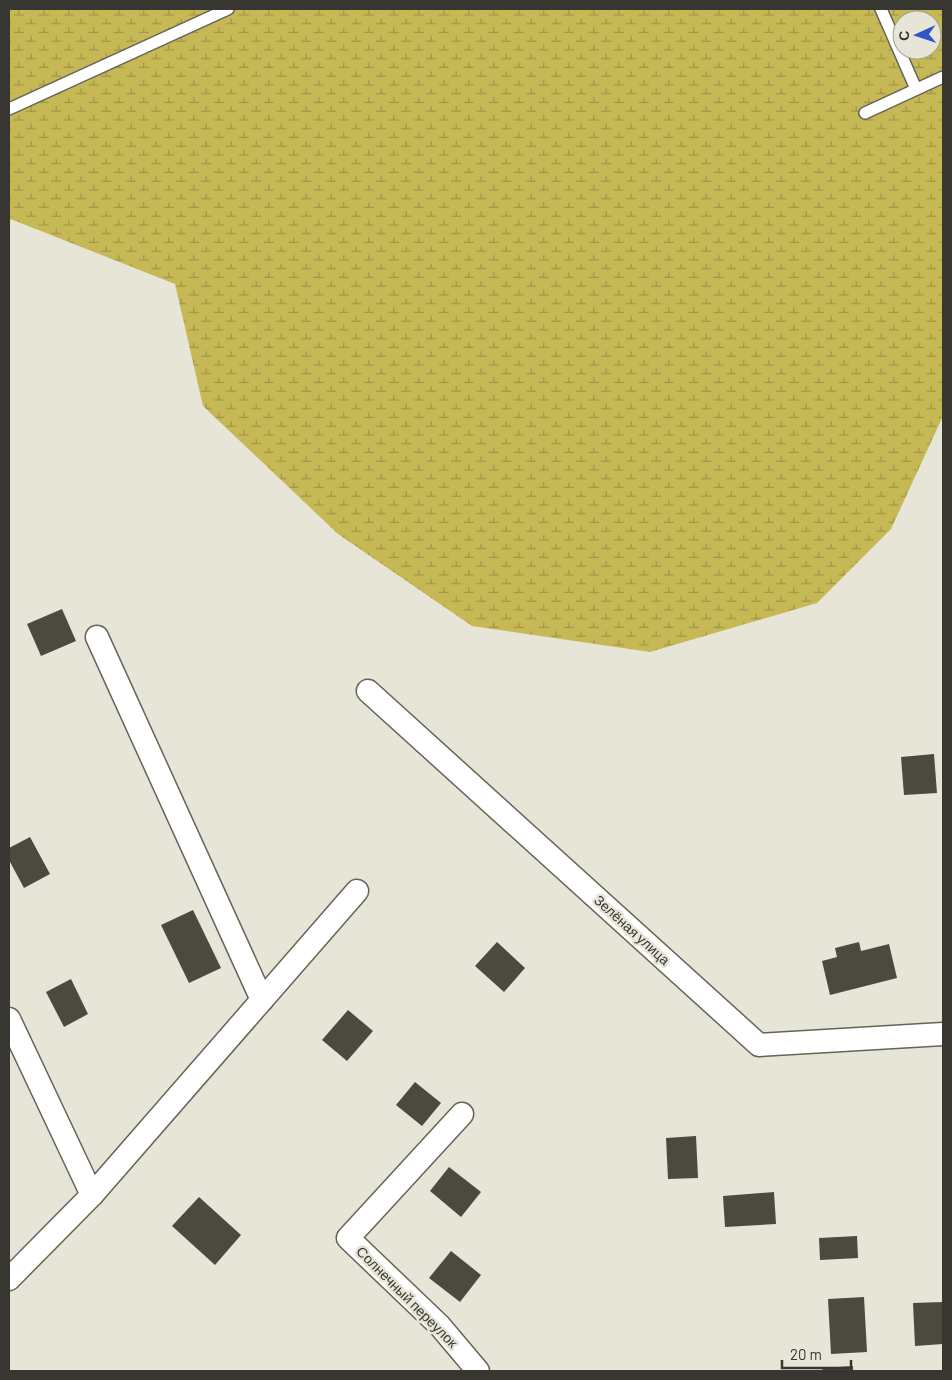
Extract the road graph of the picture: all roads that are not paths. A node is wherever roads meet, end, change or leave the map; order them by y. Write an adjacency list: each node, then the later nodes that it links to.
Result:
1 (228, 9): 5 (lane)
2 (881, 9): 4 (lane)
3 (943, 76): 4 (lane)
4 (916, 89): 6 (lane)
5 (9, 109)
6 (865, 113)
7 (97, 637): 10 (street)
8 (368, 691): 12 (street, Зелёная улица)
9 (357, 891): 10 (street)
10 (262, 1000): 14 (street)
11 (9, 1019): 14 (street)
12 (943, 1034)
13 (462, 1114): 16 (street, Солнечный переулок)
14 (92, 1195): 15 (street)
15 (9, 1279)
16 (478, 1371)

